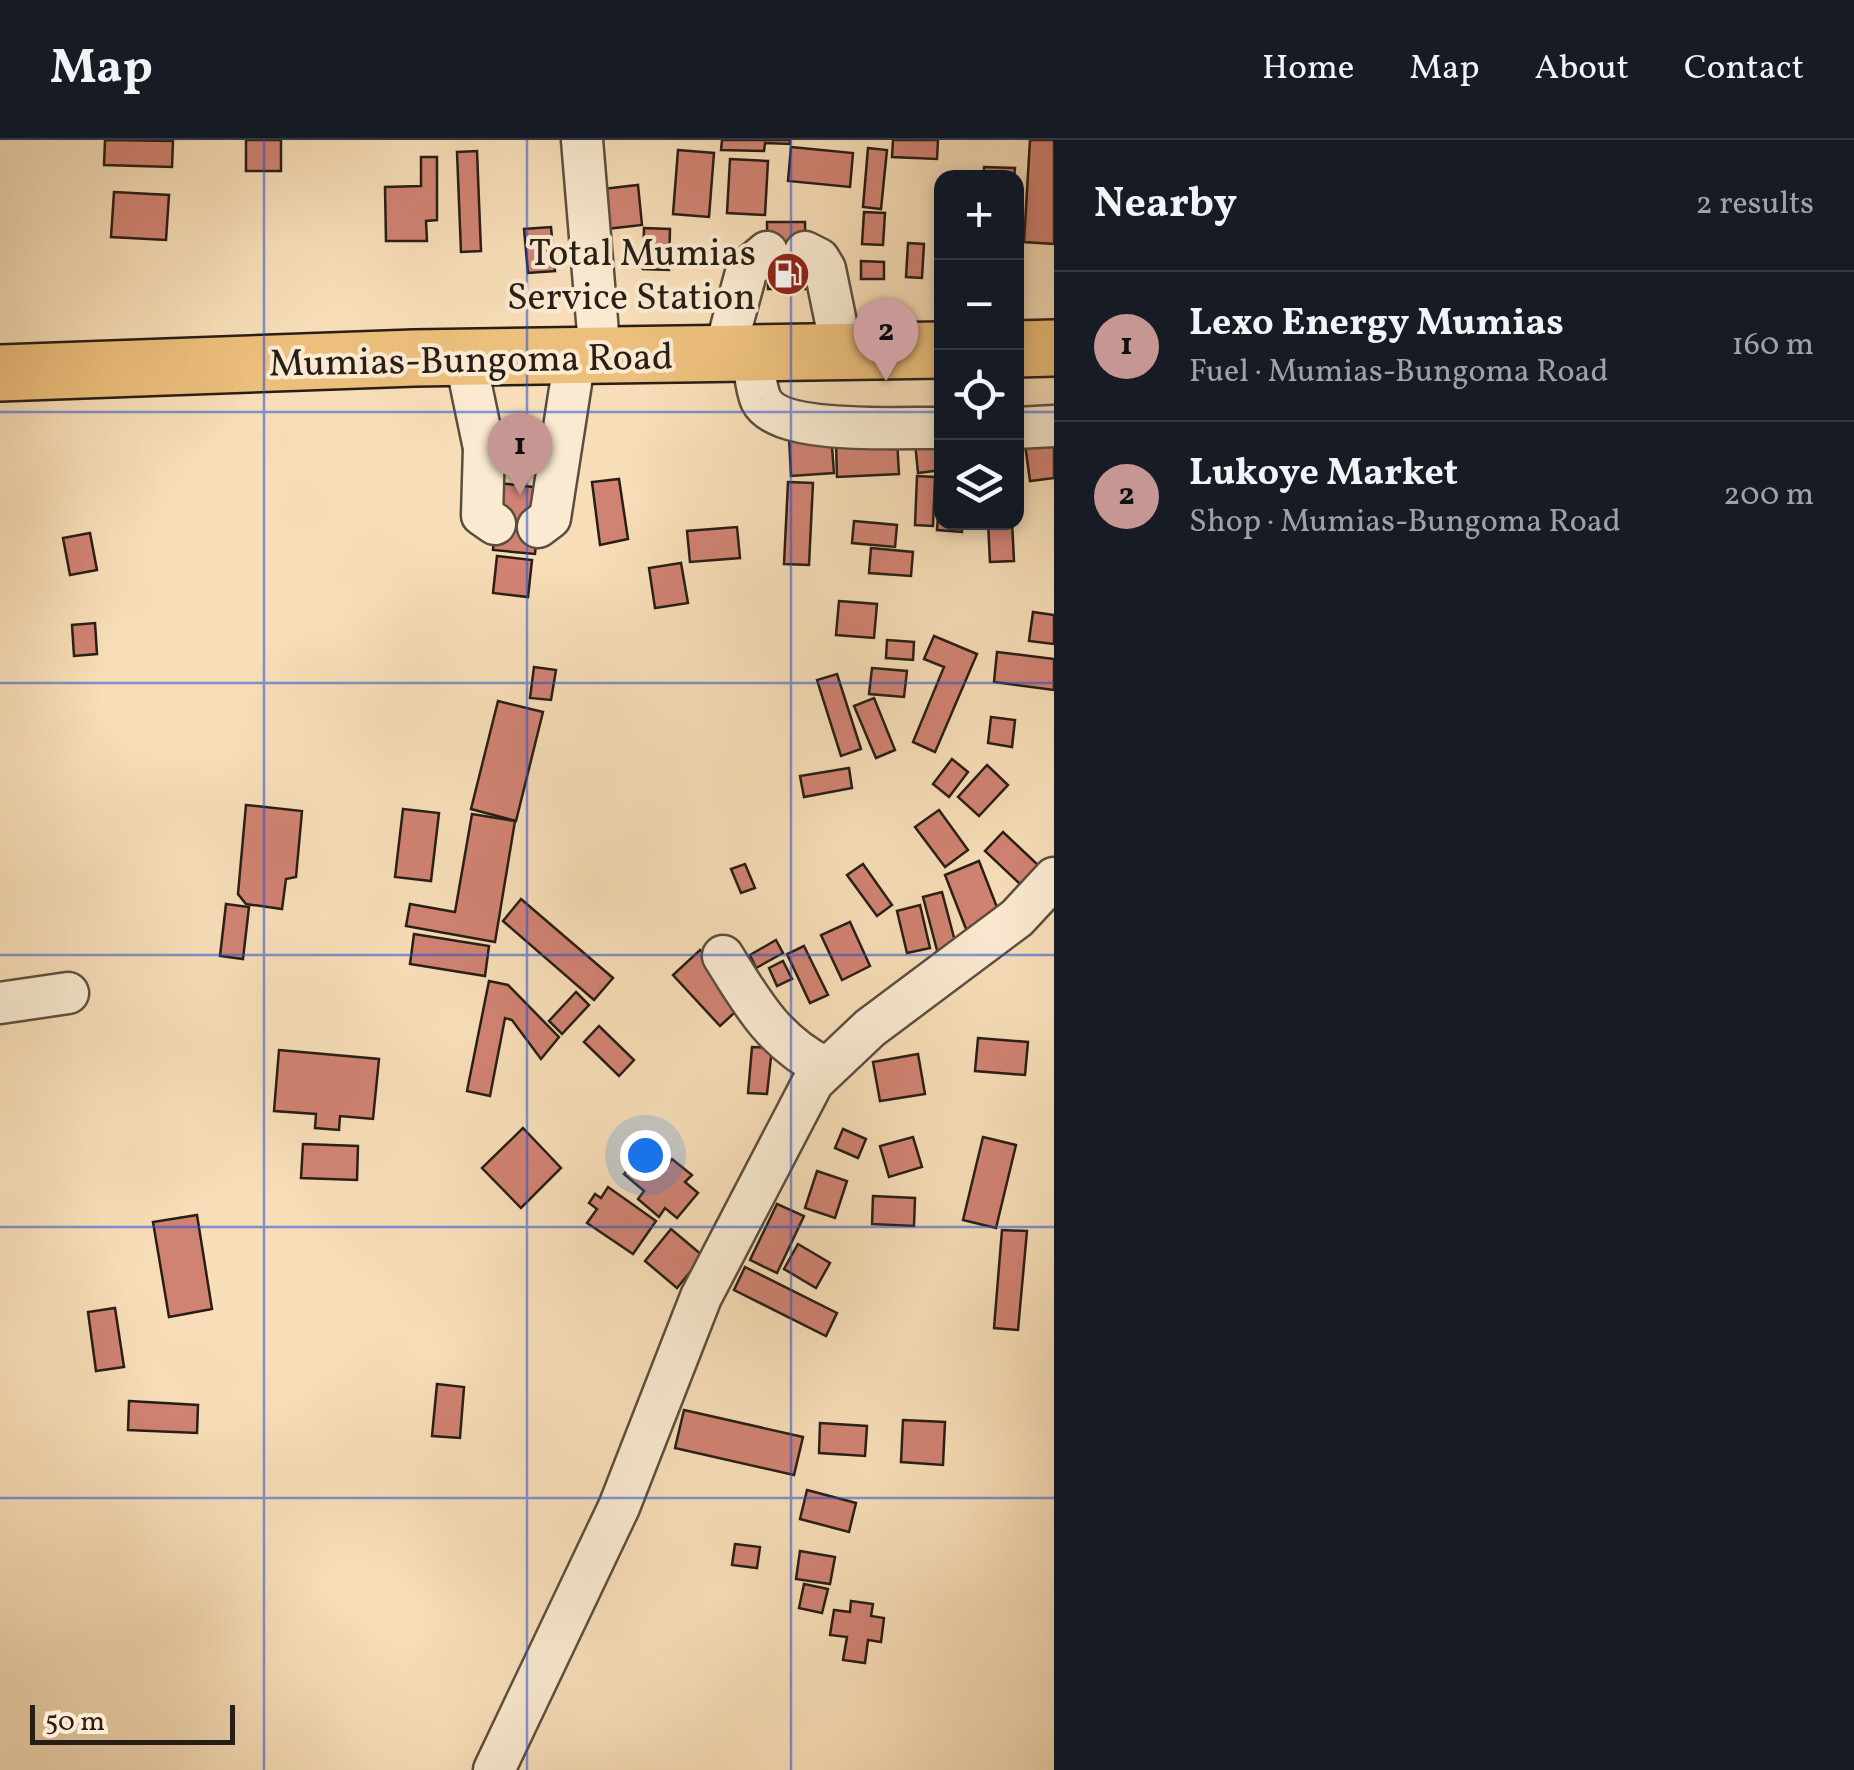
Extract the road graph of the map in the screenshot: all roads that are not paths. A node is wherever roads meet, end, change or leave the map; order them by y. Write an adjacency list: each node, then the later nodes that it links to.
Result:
1 (582, 140): 7 (street)
2 (1054, 348): 3 (highway)
3 (1024, 349)
4 (934, 350): 5 (highway, Mumias-Bungoma Road)
5 (842, 352): 6 (highway, Mumias-Bungoma Road); 6 (street)
6 (738, 354): 7 (highway, Mumias-Bungoma Road); 11 (street)
7 (587, 356): 8 (highway, Mumias-Bungoma Road); 14 (street)
8 (466, 357): 9 (highway, Mumias-Bungoma Road); 13 (street)
9 (0, 373)
10 (1054, 426): 12 (street)
11 (934, 428)
12 (1024, 428)
13 (484, 448): 14 (street); 15 (street)
14 (558, 454): 16 (street)
15 (495, 524)
16 (538, 527)
17 (1054, 878): 21 (street)
18 (723, 956): 21 (street)
19 (68, 993): 20 (street)
20 (0, 1003)
21 (824, 1068): 22 (street)
22 (494, 1770)

